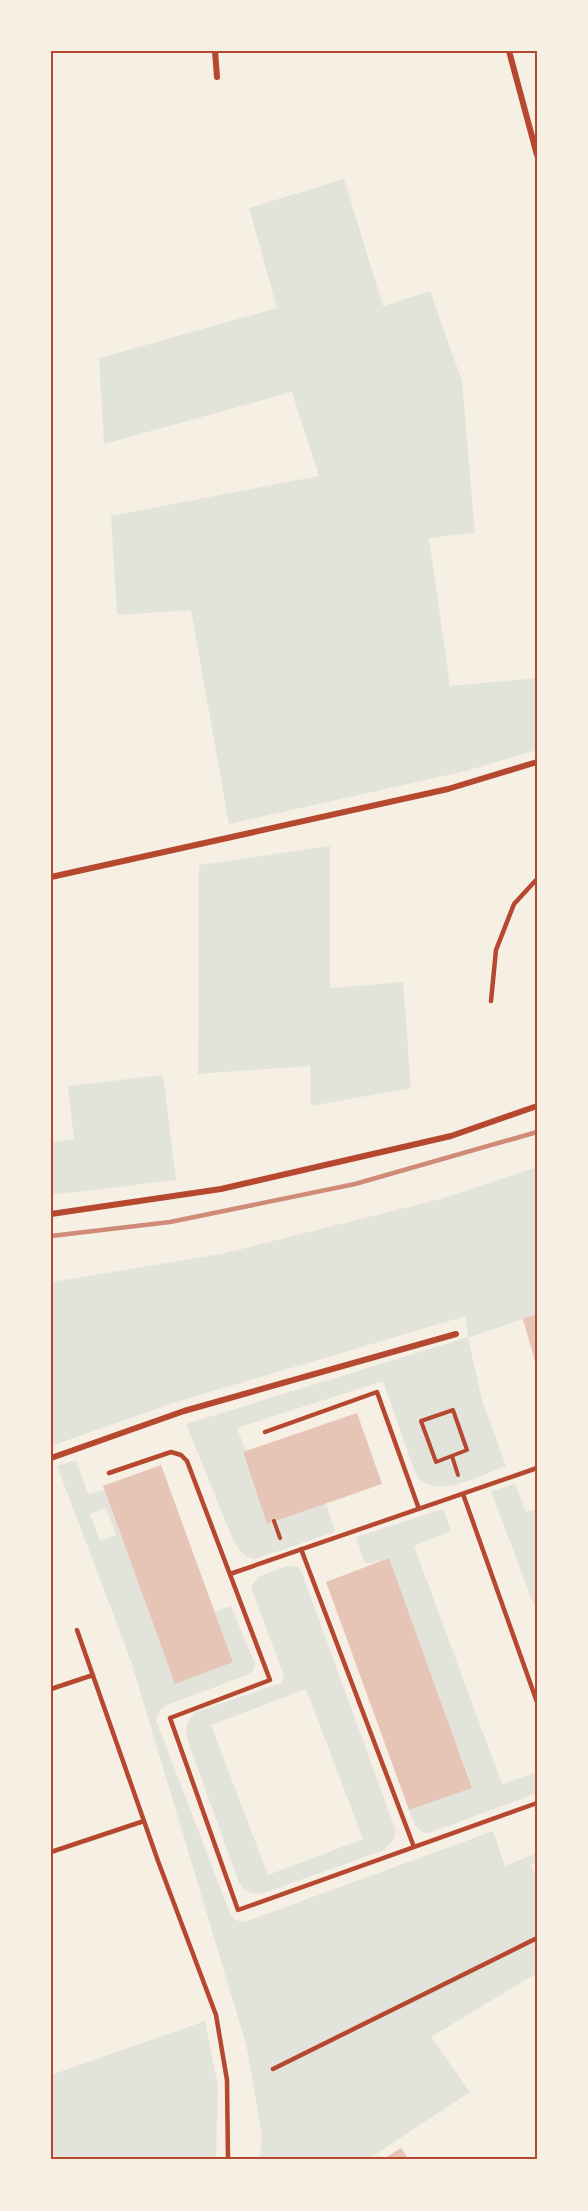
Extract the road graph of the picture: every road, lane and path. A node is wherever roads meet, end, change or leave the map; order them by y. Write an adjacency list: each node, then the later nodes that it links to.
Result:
1 (215, 51): 3 (street)
2 (508, 51): 4 (street)
3 (217, 77)
4 (537, 155)
5 (537, 762): 6 (street)
6 (51, 877)
7 (537, 879): 8 (lane)
8 (491, 1001)
9 (537, 1106): 10 (street)
10 (51, 1214)
11 (456, 1334): 14 (street)
12 (453, 1410): 12 (path)
13 (264, 1432): 18 (lane)
14 (51, 1458)
15 (537, 1468): 17 (lane)
16 (109, 1473): 20 (lane)
17 (463, 1494): 18 (lane); 24 (lane)
18 (419, 1509): 19 (lane)
19 (301, 1549): 20 (lane); 27 (lane)
20 (230, 1574): 27 (lane)
21 (76, 1630): 22 (lane)
22 (93, 1675): 23 (lane); 26 (lane)
23 (51, 1689)
24 (537, 1702)
25 (537, 1803): 27 (lane)
26 (144, 1821): 28 (lane); 31 (lane)
27 (414, 1847)
28 (51, 1852)
29 (537, 1938): 30 (lane)
30 (273, 2069)
31 (228, 2160)

